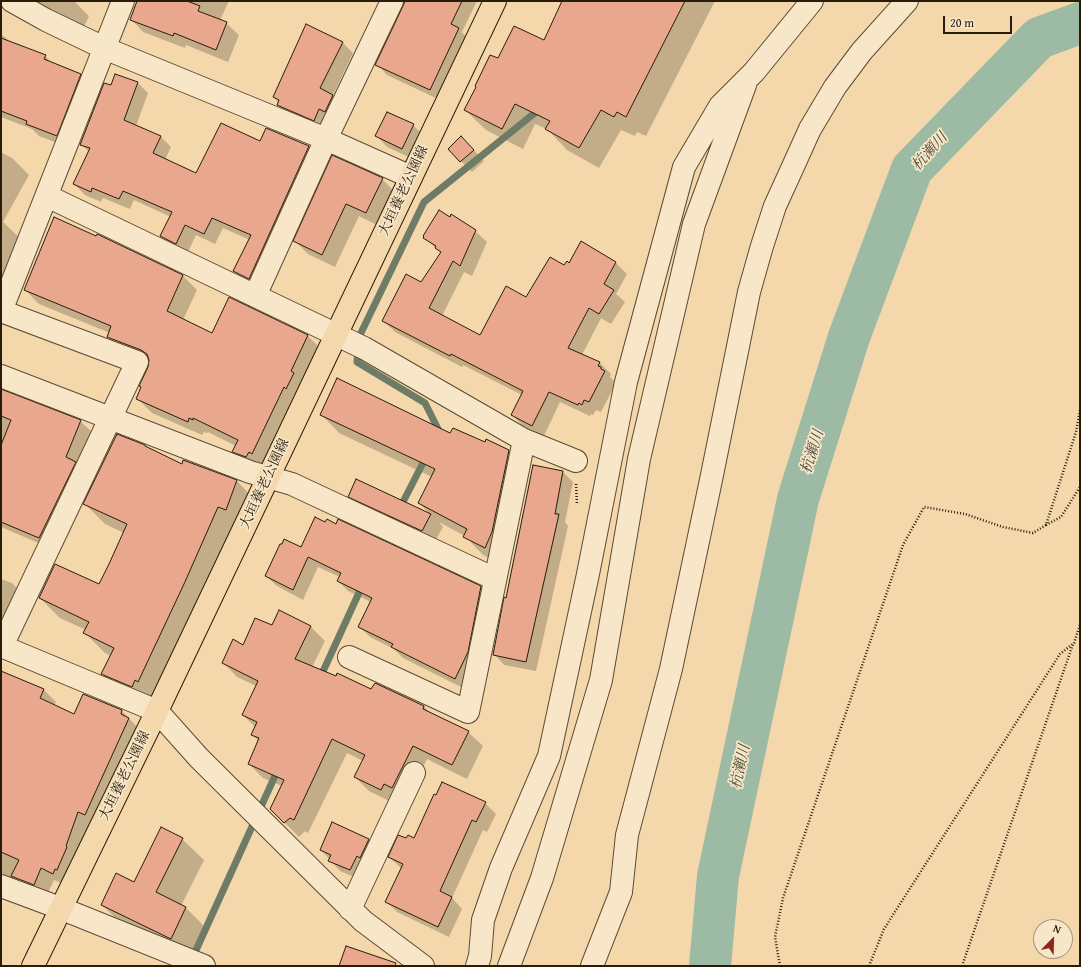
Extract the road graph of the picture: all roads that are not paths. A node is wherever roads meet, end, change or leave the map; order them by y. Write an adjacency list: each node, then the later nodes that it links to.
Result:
1 (12, 1): 7 (street)
2 (123, 1): 7 (street)
3 (392, 1): 9 (street)
4 (495, 1): 10 (main road, 大垣養老公園線)
5 (812, 1): 8 (street)
6 (896, 5): 34 (street)
7 (104, 48): 9 (street); 11 (street)
8 (747, 79): 32 (street); 33 (street)
9 (326, 139): 10 (street); 13 (street)
10 (411, 177): 15 (main road, 大垣養老公園線)
11 (46, 196): 12 (street); 13 (street)
12 (6, 285): 14 (street)
13 (255, 296): 15 (street)
14 (1, 311): 17 (street)
15 (336, 335): 18 (street); 20 (main road, 大垣養老公園線)
16 (1, 376): 17 (street)
17 (110, 419): 20 (street); 22 (street)
18 (524, 440): 19 (street); 21 (street)
19 (576, 461)
20 (268, 477): 21 (street); 24 (main road, 大垣養老公園線)
21 (495, 579): 23 (street)
22 (2, 646): 24 (street)
23 (348, 657)
24 (157, 711): 27 (main road, 大垣養老公園線); 28 (street)
25 (414, 773): 28 (street)
26 (1, 886): 27 (street)
27 (60, 908): 29 (main road, 大垣養老公園線); 30 (street)
28 (350, 909): 31 (street)
29 (33, 966)
30 (204, 966)
31 (423, 966)
32 (477, 966)
33 (509, 966)
34 (592, 966)

